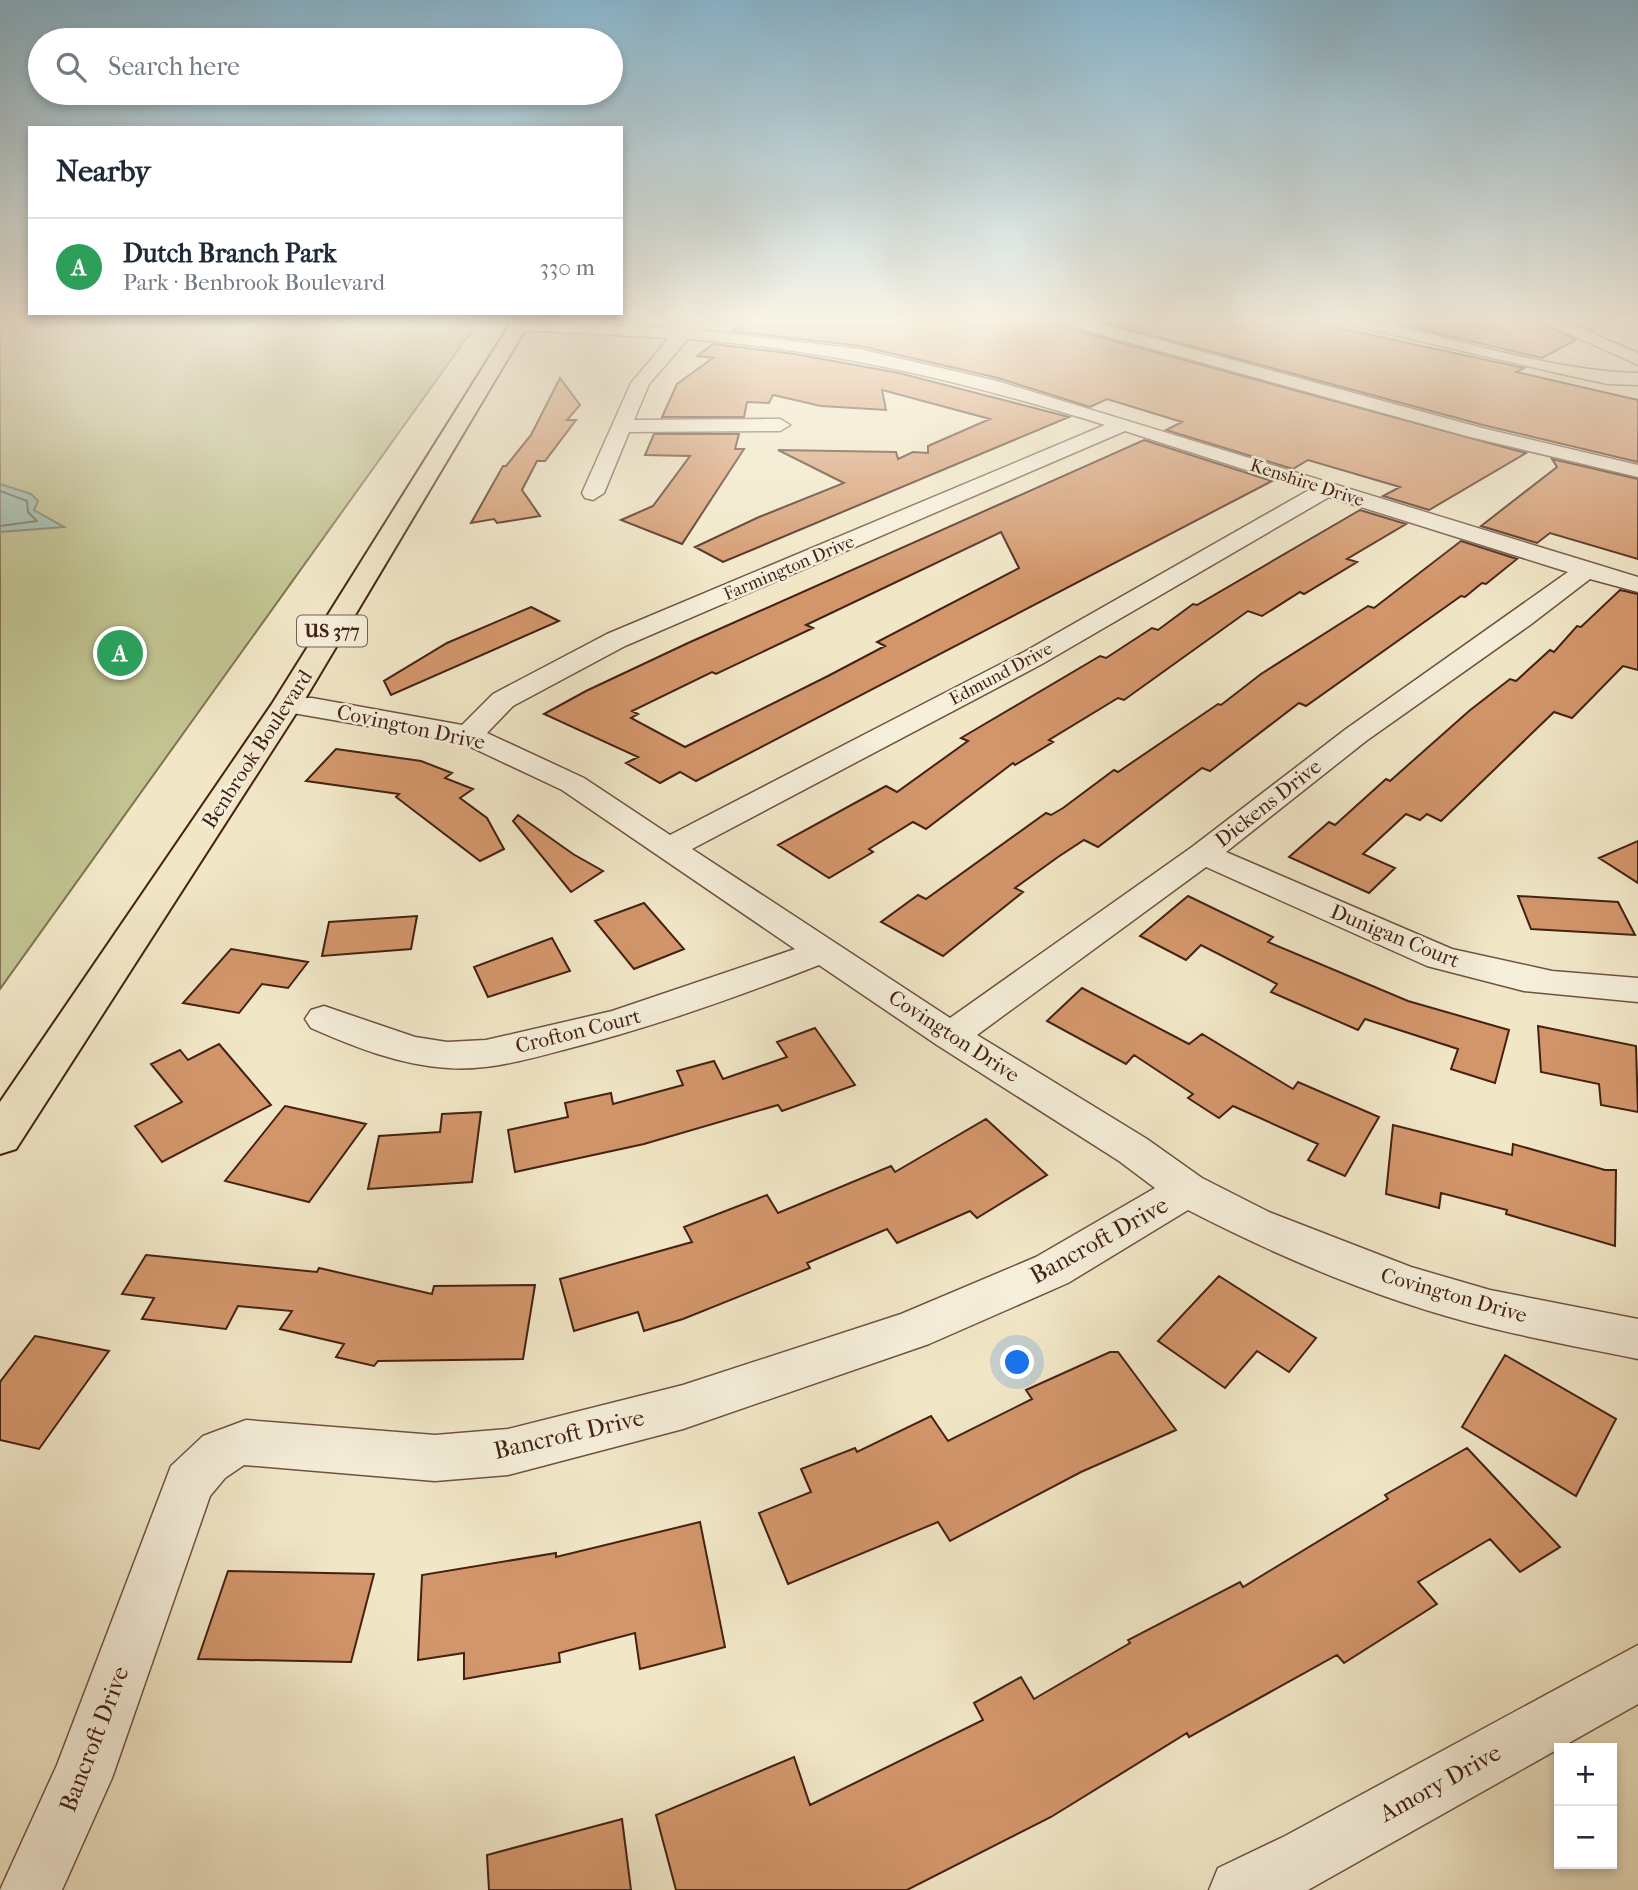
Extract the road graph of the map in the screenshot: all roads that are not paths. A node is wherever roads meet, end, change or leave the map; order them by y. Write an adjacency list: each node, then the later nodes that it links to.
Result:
1 (469, 406): 13 (highway, Benbrook Boulevard / US 377)
2 (631, 406): 6 (street)
3 (1063, 406): 5 (street, Kenshire Drive)
4 (1381, 406): 8 (street)
5 (1124, 424): 9 (street, Kenshire Drive); 14 (street, Farmington Drive)
6 (622, 425): 7 (street); 10 (street)
7 (780, 425)
8 (1638, 471)
9 (1327, 489): 11 (street, Kenshire Drive); 15 (street, Edmund Drive)
10 (593, 493)
11 (1586, 570): 12 (street, Kenshire Drive); 16 (street, Dickens Drive)
12 (1638, 585)
13 (287, 704): 14 (street, Covington Drive); 21 (highway, Benbrook Boulevard / US 377)
14 (468, 735): 15 (street, Covington Drive)
15 (668, 848): 17 (street, Covington Drive)
16 (1203, 854): 18 (street, Dunigan Court); 20 (street, Dickens Drive)
17 (826, 950): 19 (street, Crofton Court); 20 (street, Covington Drive)
18 (1638, 990)
19 (324, 1019)
20 (950, 1036): 22 (street, Covington Drive)
21 (0, 1137)
22 (1187, 1190): 23 (street, Covington Drive); 25 (street, Bancroft Drive)
23 (1638, 1339)
24 (1638, 1673): 26 (street, Amory Drive)
25 (30, 1890)
26 (1240, 1890)

